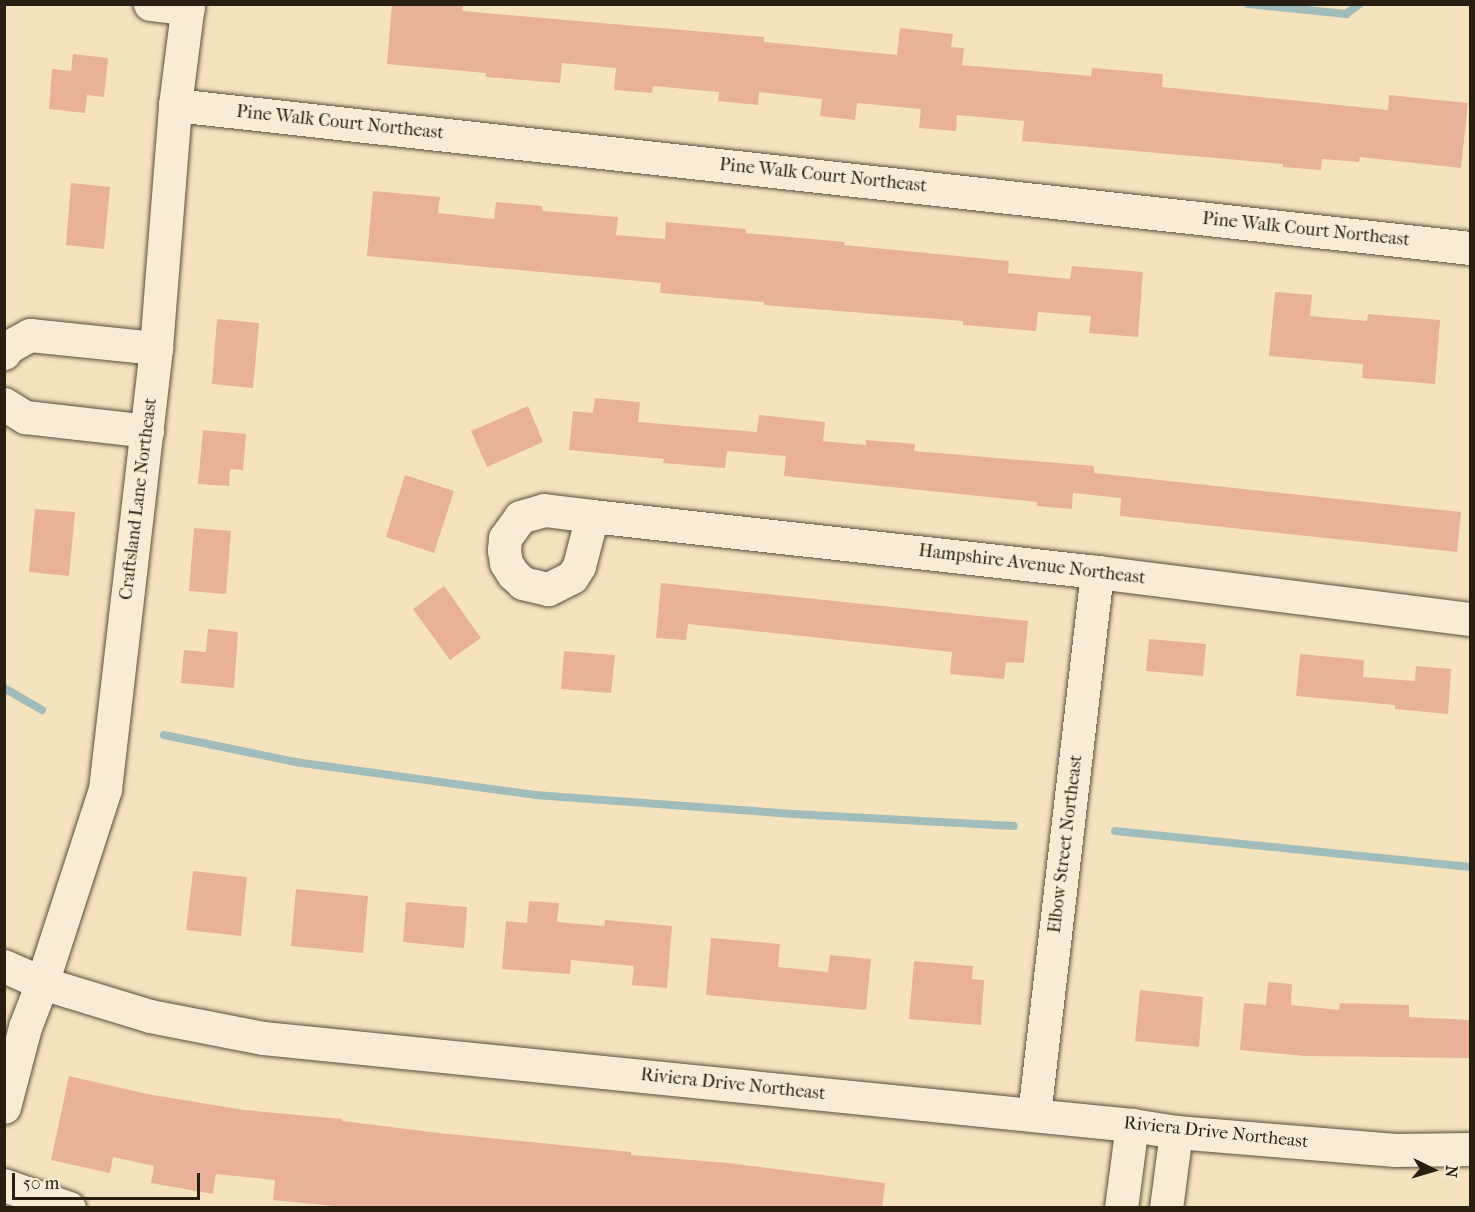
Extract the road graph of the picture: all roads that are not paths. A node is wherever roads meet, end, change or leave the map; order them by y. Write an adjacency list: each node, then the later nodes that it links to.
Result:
1 (150, 4): 2 (street)
2 (188, 7): 3 (street, Craftsland Lane Northeast)
3 (175, 105): 4 (street, Pine Walk Court Northeast); 5 (street, Craftsland Lane Northeast)
4 (1470, 248)
5 (156, 348): 6 (street); 8 (street, Craftsland Lane Northeast)
6 (4, 353)
7 (4, 404): 8 (street)
8 (147, 431): 13 (street, Craftsland Lane Northeast)
9 (592, 516): 10 (street, Hampshire Avenue Northeast)
10 (1097, 572): 11 (street, Hampshire Avenue Northeast); 15 (street, Elbow Street Northeast)
11 (1470, 619)
12 (4, 966): 13 (street, Riviera Drive Northeast)
13 (42, 984): 14 (street, Craftsland Lane Northeast); 15 (street, Riviera Drive Northeast)
14 (4, 1107)
15 (1034, 1115): 16 (street, Riviera Drive Northeast)
16 (1132, 1125): 17 (street, Riviera Drive Northeast); 21 (street)
17 (1176, 1132): 18 (street, Riviera Drive Northeast); 22 (street)
18 (1470, 1149)
19 (4, 1185): 20 (street)
20 (69, 1208)
21 (1121, 1208)
22 (1166, 1208)

